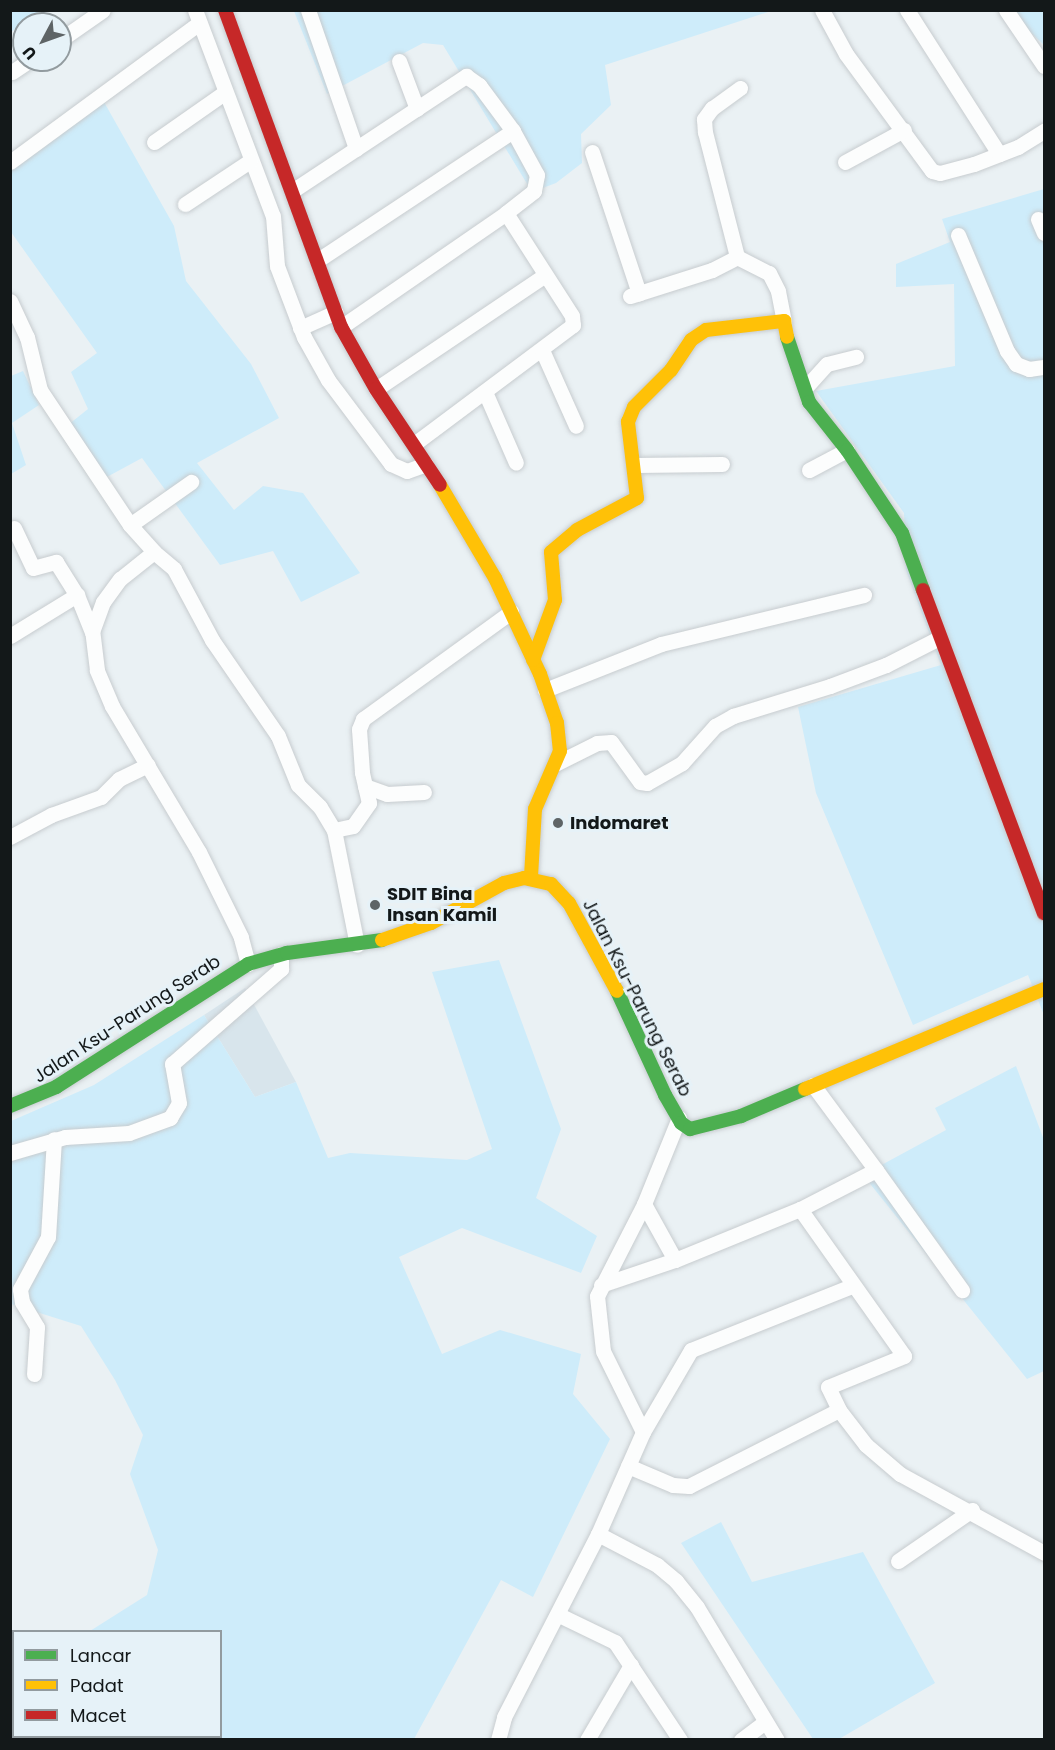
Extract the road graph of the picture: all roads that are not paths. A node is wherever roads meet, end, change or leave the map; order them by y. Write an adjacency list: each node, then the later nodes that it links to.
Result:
1 (103, 10): 8 (street)
2 (225, 10): 24 (street)
3 (308, 10): 18 (street)
4 (822, 10): 14 (street)
5 (907, 10): 20 (street)
6 (1006, 10): 10 (street)
7 (197, 16): 12 (street); 22 (street)
8 (72, 32)
9 (399, 62): 13 (street)
10 (1044, 66)
11 (740, 88): 30 (street)
12 (224, 93): 17 (street); 21 (street)
13 (417, 109): 15 (street); 18 (street)
14 (904, 130): 20 (street); 23 (street)
15 (513, 131): 26 (street); 31 (street)
16 (1044, 131): 20 (street)
17 (154, 142)
18 (356, 149): 24 (street)
19 (592, 152): 30 (street)
20 (999, 154)
21 (250, 161): 25 (street); 36 (street)
22 (10, 162)
23 (845, 162)
24 (292, 191): 31 (street)
25 (185, 204)
26 (506, 213): 32 (street); 34 (street)
27 (1038, 219): 28 (street)
28 (1044, 233)
29 (958, 235): 39 (street)
30 (737, 257): 35 (street)
31 (318, 260): 34 (street)
32 (545, 275): 37 (street); 41 (street)
33 (10, 301): 52 (street)
34 (339, 319): 36 (street); 41 (street)
35 (784, 321): 40 (street); 49 (street)
36 (300, 328): 47 (street)
37 (542, 350): 42 (street); 43 (street)
38 (856, 357): 40 (street)
39 (1044, 367)
40 (806, 387): 45 (street)
41 (376, 389): 44 (street)
42 (485, 392): 44 (street); 46 (street)
43 (576, 426)
44 (414, 444): 47 (street)
45 (847, 450): 50 (street); 60 (street)
46 (516, 463)
47 (426, 464): 57 (street)
48 (722, 464): 49 (street)
49 (635, 465): 61 (street)
50 (809, 470)
51 (191, 482): 52 (street)
52 (130, 525): 54 (street)
53 (14, 528): 55 (street)
54 (154, 552): 58 (street); 67 (street)
55 (77, 595): 58 (street); 59 (street)
56 (864, 595): 62 (street)
57 (511, 612): 61 (street); 65 (street)
58 (92, 632): 64 (street)
59 (10, 636)
60 (939, 638): 63 (street); 70 (street)
61 (533, 660): 62 (street)
62 (545, 690): 63 (street)
63 (555, 764): 69 (street)
64 (148, 765): 68 (street); 73 (street)
65 (365, 786): 66 (street); 67 (street)
66 (424, 792)
67 (334, 830): 71 (street)
68 (10, 837)
69 (531, 877): 71 (street, Jalan Ksu-Parung Serab); 77 (street, Jalan Ksu-Parung Serab)
70 (1044, 913)
71 (357, 945): 72 (street, Jalan Ksu-Parung Serab)
72 (281, 954): 73 (street, Jalan Ksu-Parung Serab); 78 (street)
73 (248, 964): 76 (street, Jalan Ksu-Parung Serab)
74 (1044, 989): 75 (street, Jalan Ksu-Parung Serab)
75 (813, 1085): 77 (street, Jalan Ksu-Parung Serab); 80 (street)
76 (10, 1106)
77 (679, 1118): 81 (street)
78 (54, 1139): 79 (street); 87 (street)
79 (10, 1153)
80 (876, 1170): 82 (street); 86 (street)
81 (644, 1204): 83 (street); 84 (street)
82 (800, 1209): 83 (street); 85 (street)
83 (675, 1260): 84 (street)
84 (601, 1285): 89 (street)
85 (852, 1286): 88 (street); 89 (street)
86 (962, 1290)
87 (34, 1374)
88 (839, 1410): 90 (street); 91 (street)
89 (643, 1432): 90 (street)
90 (628, 1466): 92 (street)
91 (972, 1510): 93 (street); 94 (street)
92 (598, 1534): 95 (street); 97 (street)
93 (1044, 1553)
94 (898, 1561)
95 (559, 1614): 96 (street); 98 (street)
96 (631, 1665): 99 (street); 100 (street)
97 (765, 1722): 101 (street); 102 (street)
98 (498, 1740)
99 (586, 1740)
100 (680, 1740)
101 (741, 1740)
102 (777, 1740)

